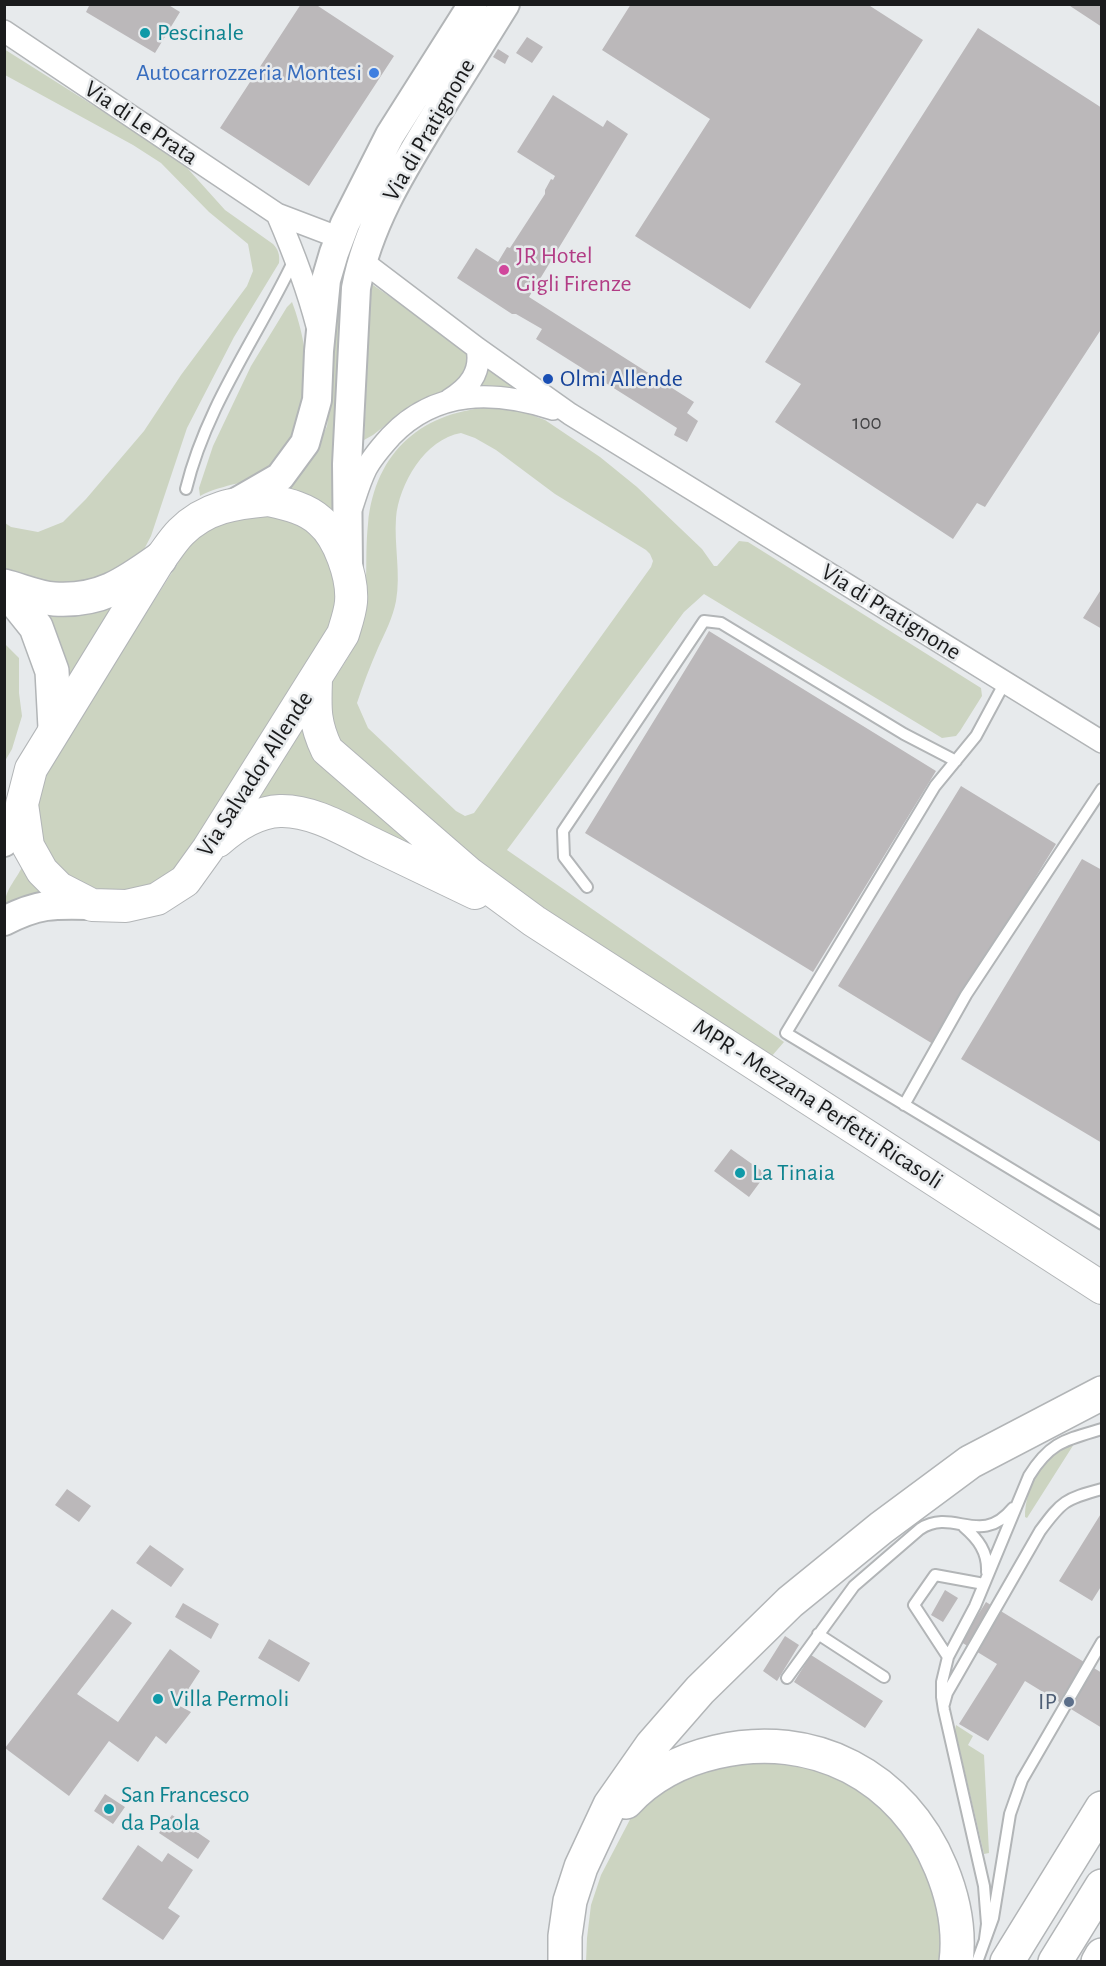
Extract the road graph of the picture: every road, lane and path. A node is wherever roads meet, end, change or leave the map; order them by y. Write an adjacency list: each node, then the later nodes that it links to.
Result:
1 (473, 4): 5 (main road, Via di Pratignone)
2 (505, 4): 7 (main road, Via di Pratignone)
3 (4, 31): 4 (street, Via di Le Prata)
4 (277, 214): 5 (street, Via di Le Prata); 6 (street)
5 (340, 238): 8 (main road, Via Salvador Allende)
6 (296, 257): 8 (street); 12 (lane)
7 (361, 260): 9 (street); 14 (main road, Via Salvador Allende)
8 (320, 338): 13 (main road, Via Salvador Allende)
9 (477, 348): 10 (street); 11 (street)
10 (446, 402): 11 (street); 14 (street)
11 (570, 414): 19 (street, Via di Pratignone)
12 (186, 489)
13 (235, 503): 15 (main road, Via Salvador Allende); 16 (main road, Via Salvador Allende)
14 (347, 521): 16 (main road, Via Salvador Allende)
15 (160, 559): 17 (highway); 20 (main road, Via Salvador Allende)
16 (349, 573): 18 (main road, Via Salvador Allende)
17 (4, 586): 20 (highway)
18 (316, 679): 26 (main road, Via Salvador Allende); 30 (main road, MPR - Mezzana Perfetti Ricasoli)
19 (1005, 682): 21 (street, Via di Pratignone); 22 (lane)
20 (55, 728): 24 (main road, Via Salvador Allende)
21 (1101, 742)
22 (956, 761): 27 (lane); 31 (lane)
23 (1101, 789): 31 (lane)
24 (22, 804): 25 (main road, Via Salvador Allende); 28 (main road, Via Salvador Allende)
25 (4, 842)
26 (208, 849): 28 (main road, Via Salvador Allende); 30 (main road, MPR - Mezzana Perfetti Ricasoli)
27 (586, 886)
28 (92, 905): 29 (main road, Via Salvador Allende)
29 (4, 921)
30 (534, 921): 33 (main road, MPR - Mezzana Perfetti Ricasoli)
31 (904, 1105): 32 (lane)
32 (1101, 1224)
33 (1101, 1288)
34 (1101, 1393): 47 (highway)
35 (1101, 1429): 37 (lane)
36 (1101, 1489): 45 (lane)
37 (1019, 1501): 38 (lane); 39 (lane)
38 (961, 1524): 39 (lane); 40 (lane)
39 (985, 1582): 42 (lane); 42 (lane)
40 (818, 1634): 43 (lane); 44 (lane)
41 (1101, 1642): 49 (lane)
42 (948, 1657): 45 (lane)
43 (884, 1677)
44 (787, 1678)
45 (943, 1705): 49 (lane)
46 (1101, 1808): 49 (highway)
47 (595, 1838): 51 (highway); 52 (highway)
48 (1101, 1886): 54 (highway)
49 (996, 1950): 53 (lane)
50 (1101, 1955): 55 (highway)
51 (565, 1962)
52 (956, 1962)
53 (977, 1962)
54 (1055, 1962)
55 (1098, 1962)

